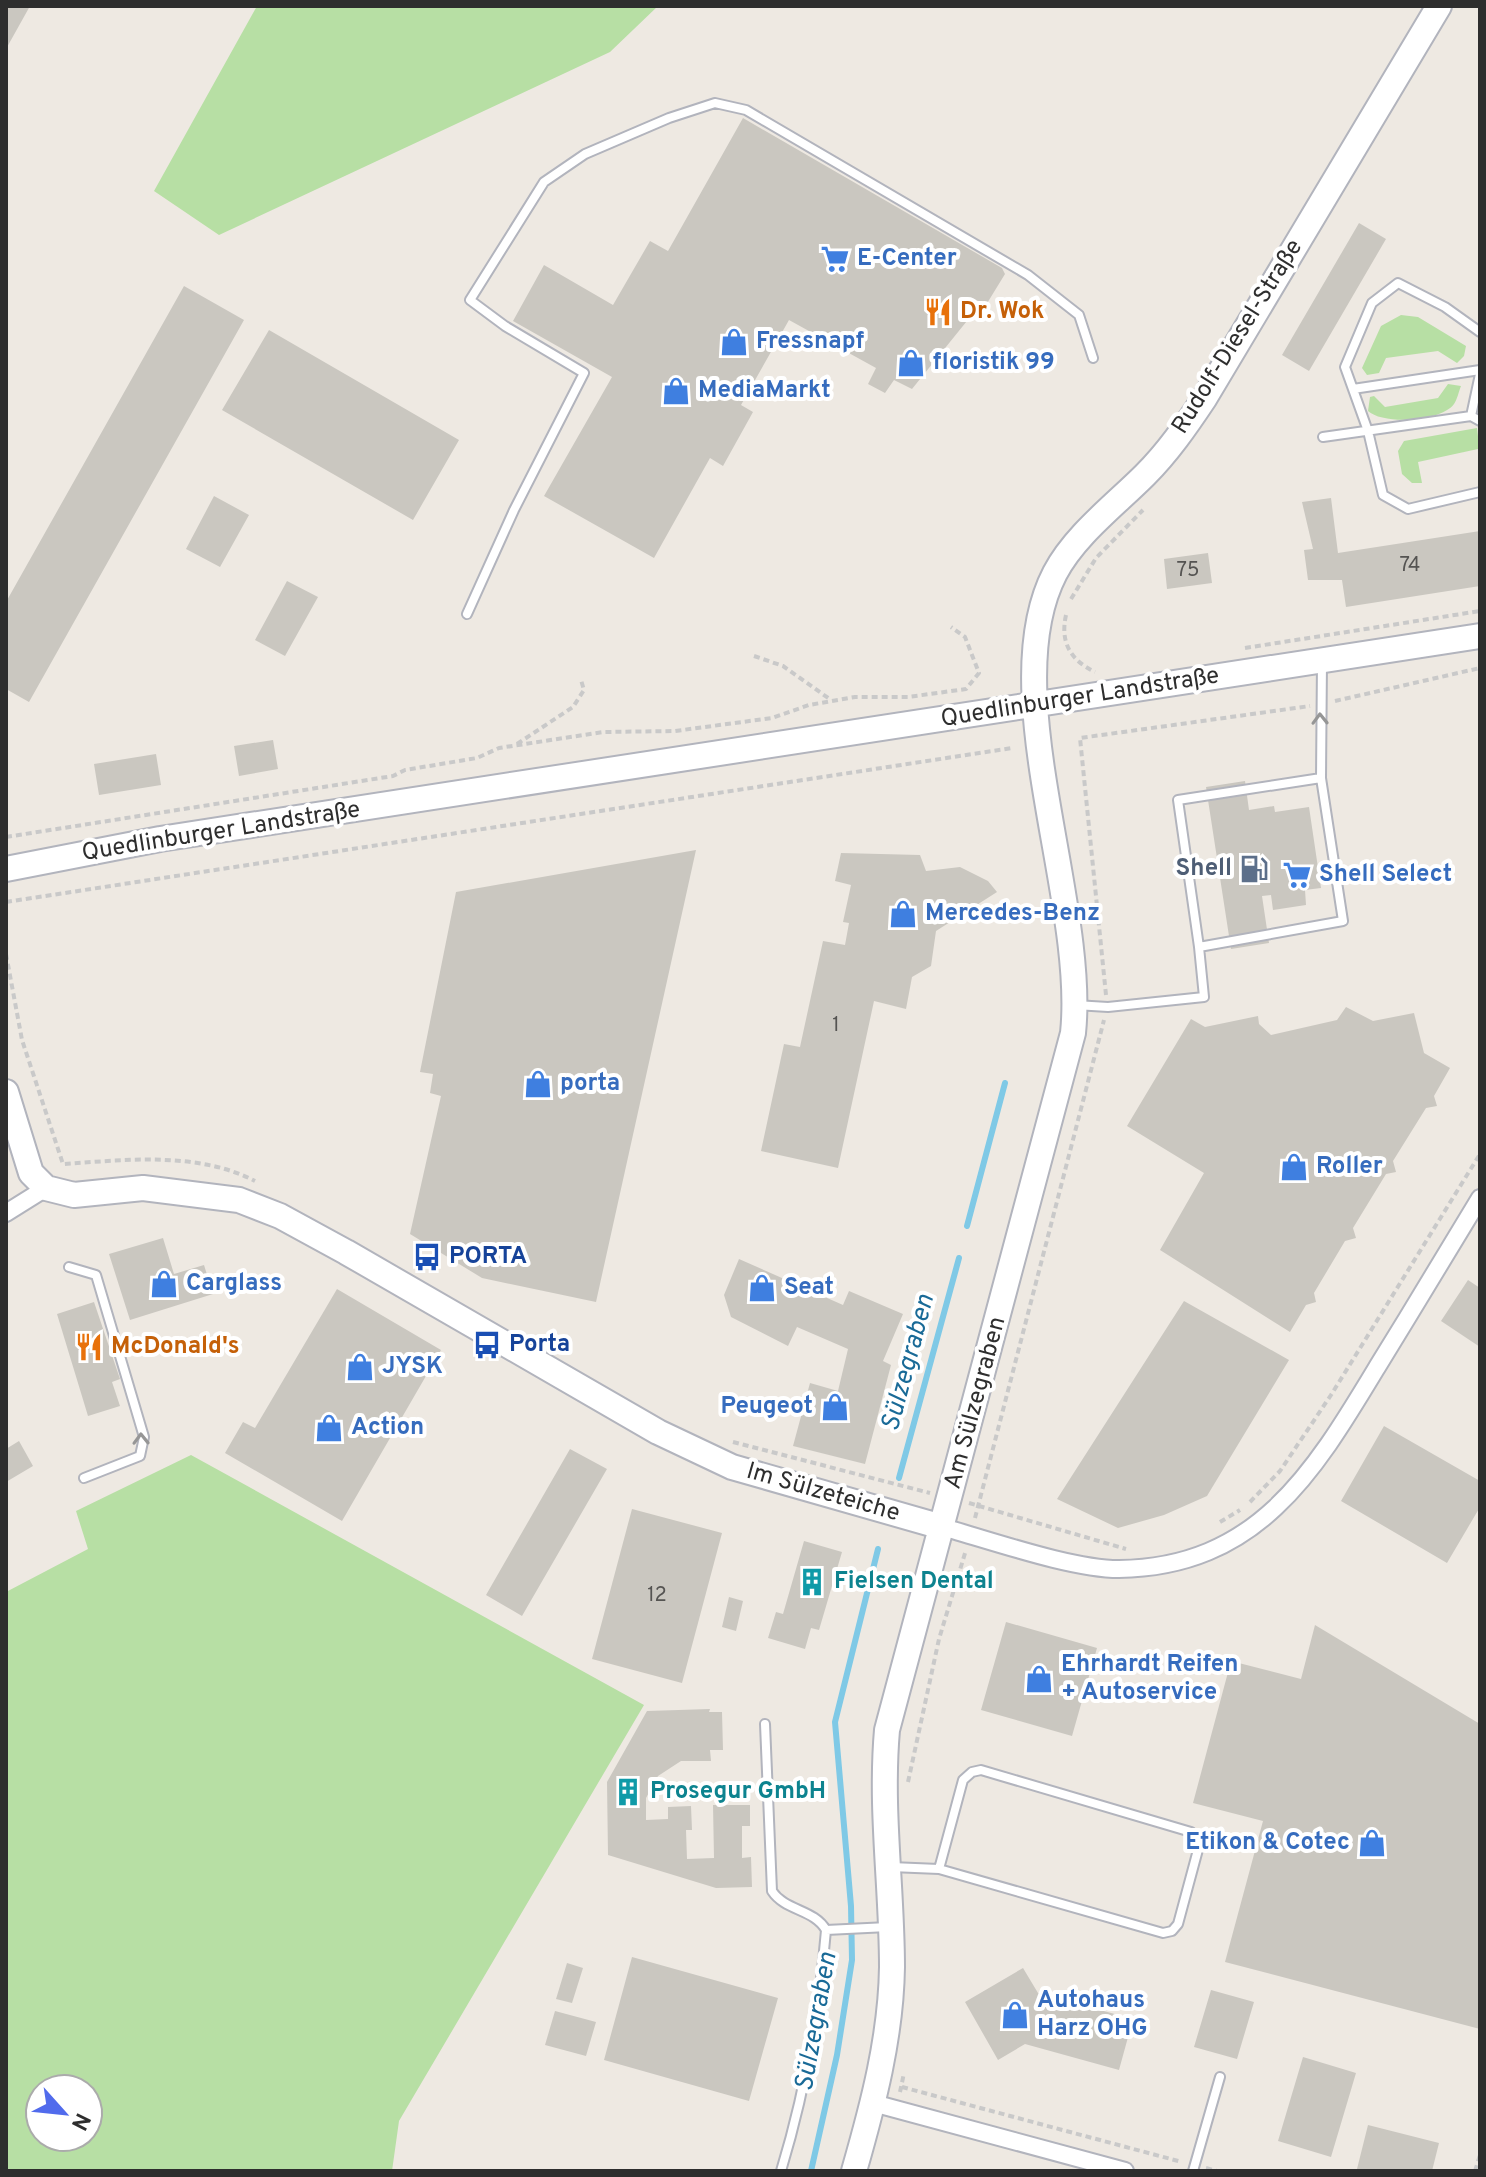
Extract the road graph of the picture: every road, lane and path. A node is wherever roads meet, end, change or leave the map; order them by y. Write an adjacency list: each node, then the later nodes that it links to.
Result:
1 (1439, 6): 23 (street, Rudolf-Diesel-Straße)
2 (1480, 332): 5 (lane)
3 (1093, 358): 13 (lane)
4 (1480, 372): 5 (lane); 6 (lane)
5 (1353, 389): 8 (lane)
6 (1471, 416): 7 (lane); 8 (lane)
7 (1480, 421)
8 (1368, 431): 9 (lane); 10 (lane)
9 (1323, 437)
10 (1480, 492)
11 (1146, 506): 20 (path)
12 (1480, 611): 16 (path)
13 (467, 614)
14 (951, 627): 22 (path)
15 (1480, 636): 18 (street, Quedlinburger Landstraße)
16 (1231, 650)
17 (754, 656): 22 (path)
18 (1322, 661): 23 (street, Quedlinburger Landstraße); 24 (lane)
19 (1480, 668): 24 (path)
20 (1098, 672)
21 (581, 680): 25 (path)
22 (832, 701): 25 (path)
23 (1036, 705): 29 (street, Quedlinburger Landstraße); 33 (street, Am Sülzegraben)
24 (1320, 705): 27 (lane, one-way to 24); 34 (path)
25 (515, 745): 28 (path)
26 (1012, 748): 30 (path)
27 (1321, 778): 31 (lane); 31 (lane)
28 (6, 837)
29 (6, 869)
30 (6, 902)
31 (1199, 947): 34 (lane)
32 (6, 954): 37 (path)
33 (1075, 1005): 34 (lane); 44 (street, Am Sülzegraben)
34 (1108, 1007): 45 (path)
35 (6, 1092): 38 (street)
36 (1480, 1154): 47 (path)
37 (267, 1187)
38 (46, 1188): 40 (street); 46 (street, Im Sülzeteiche)
39 (1480, 1198): 48 (street, Im Sülzeteiche)
40 (6, 1213)
41 (69, 1267): 43 (lane, one-way to 41)
42 (726, 1440): 44 (path)
43 (84, 1478)
44 (950, 1498): 45 (path); 46 (street, Am Sülzegraben)
45 (978, 1505): 48 (path); 49 (path)
46 (942, 1527): 48 (street, Im Sülzeteiche); 52 (street, Am Sülzegraben)
47 (1211, 1528)
48 (970, 1535): 51 (path)
49 (1135, 1551)
50 (765, 1724): 55 (lane)
51 (907, 1788)
52 (886, 1867): 53 (lane); 54 (street, Am Sülzegraben)
53 (939, 1869): 53 (lane)
54 (889, 1926): 55 (lane); 59 (street, Am Sülzegraben)
55 (826, 1930): 62 (lane)
56 (905, 2063): 58 (path)
57 (1220, 2077): 61 (lane)
58 (902, 2087): 59 (path); 61 (path)
59 (884, 2106): 63 (street, Am Sülzegraben); 64 (street)
60 (1480, 2155): 66 (path)
61 (1194, 2168): 65 (path)
62 (781, 2171)
63 (854, 2171)
64 (1125, 2171)
65 (1217, 2171)
66 (1475, 2171)

